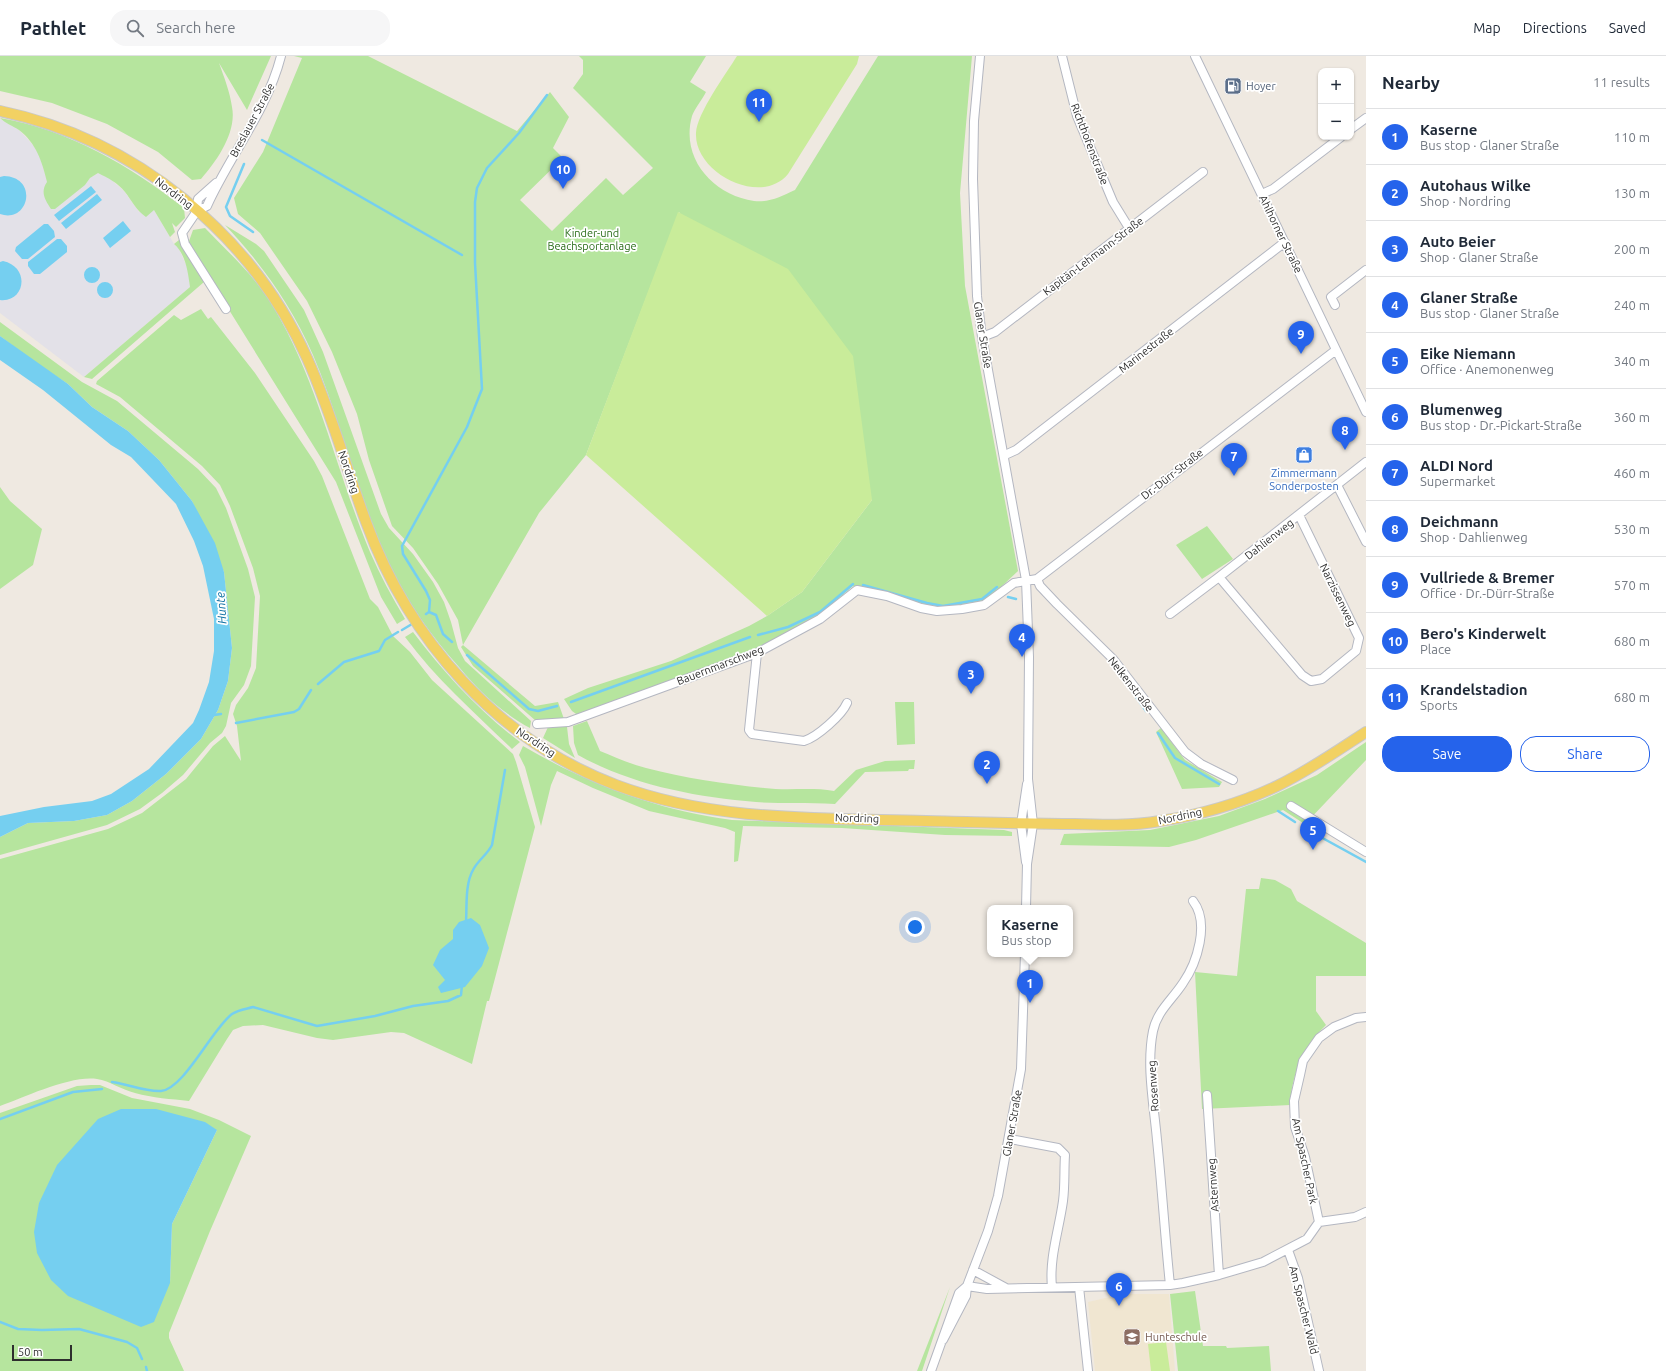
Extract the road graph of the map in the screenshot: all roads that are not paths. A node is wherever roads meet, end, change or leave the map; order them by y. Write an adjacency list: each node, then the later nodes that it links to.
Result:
1 (281, 56): 11 (street, Breslauer Straße)
2 (980, 56): 17 (street, Glaner Straße)
3 (1062, 56): 12 (street, Richthofenstraße)
4 (1195, 56): 10 (street, Ahlhorner Straße)
5 (0, 111): 11 (main road, Nordring)
6 (1366, 118): 7 (street)
7 (1354, 127)
8 (1337, 140): 10 (street)
9 (1203, 172): 12 (street, Kapitän-Lehmann-Straße)
10 (1262, 194): 13 (street, Ahlhorner Straße)
11 (197, 211): 16 (street, Breslauer Straße); 36 (main road, Nordring)
12 (1129, 228): 17 (street, Kapitän-Lehmann-Straße)
13 (1284, 242): 18 (street, Ahlhorner Straße); 20 (street, Marinestraße)
14 (1366, 270): 15 (street)
15 (1335, 305)
16 (226, 309)
17 (982, 337): 20 (street, Glaner Straße)
18 (1336, 350): 19 (street, Ahlhorner Straße); 26 (street, Dr.-Dürr-Straße)
19 (1366, 412)
20 (1005, 455): 27 (street, Glaner Straße)
21 (1366, 462): 22 (street, Dahlienweg)
22 (1337, 485): 23 (street, Dahlienweg); 24 (street)
23 (1299, 515): 25 (street, Dahlienweg); 25 (street, Narzissenweg)
24 (1366, 542)
25 (1219, 578): 28 (street, Dahlienweg)
26 (1037, 579): 27 (street); 34 (street, Nelkenstraße)
27 (1026, 580): 29 (street, Bauernmarschweg); 33 (street, Glaner Straße)
28 (1170, 614)
29 (757, 653): 30 (street); 31 (street, Bauernmarschweg)
30 (847, 703)
31 (537, 724)
32 (1366, 732): 37 (main road, Nordring)
33 (1028, 779): 36 (street, Glaner Straße); 37 (street, Glaner Straße)
34 (1233, 780)
35 (1291, 806): 38 (street)
36 (1021, 824): 37 (main road, Nordring); 39 (street, Glaner Straße)
37 (1034, 824): 39 (street, Glaner Straße)
38 (1366, 852)
39 (1027, 864): 41 (street, Glaner Straße)
40 (1193, 902): 51 (street, Rosenweg)
41 (1026, 905)
42 (1026, 957): 45 (street, Glaner Straße)
43 (1366, 1017): 47 (street, Am Spascher Park)
44 (1207, 1095): 50 (street, Asternweg)
45 (1010, 1138): 49 (street, Glaner Straße); 53 (street)
46 (1366, 1212): 47 (street)
47 (1319, 1222): 48 (street)
48 (1288, 1250): 50 (street); 58 (street, Am Spascher Wald)
49 (973, 1270): 52 (street, Glaner Straße); 55 (street)
50 (1219, 1275): 51 (street)
51 (1170, 1285): 54 (street)
52 (967, 1286): 55 (street); 56 (street, Glaner Straße)
53 (1052, 1287): 54 (street); 55 (street)
54 (1079, 1287): 57 (street)
55 (1006, 1288)
56 (931, 1371)
57 (1088, 1371)
58 (1319, 1371)

